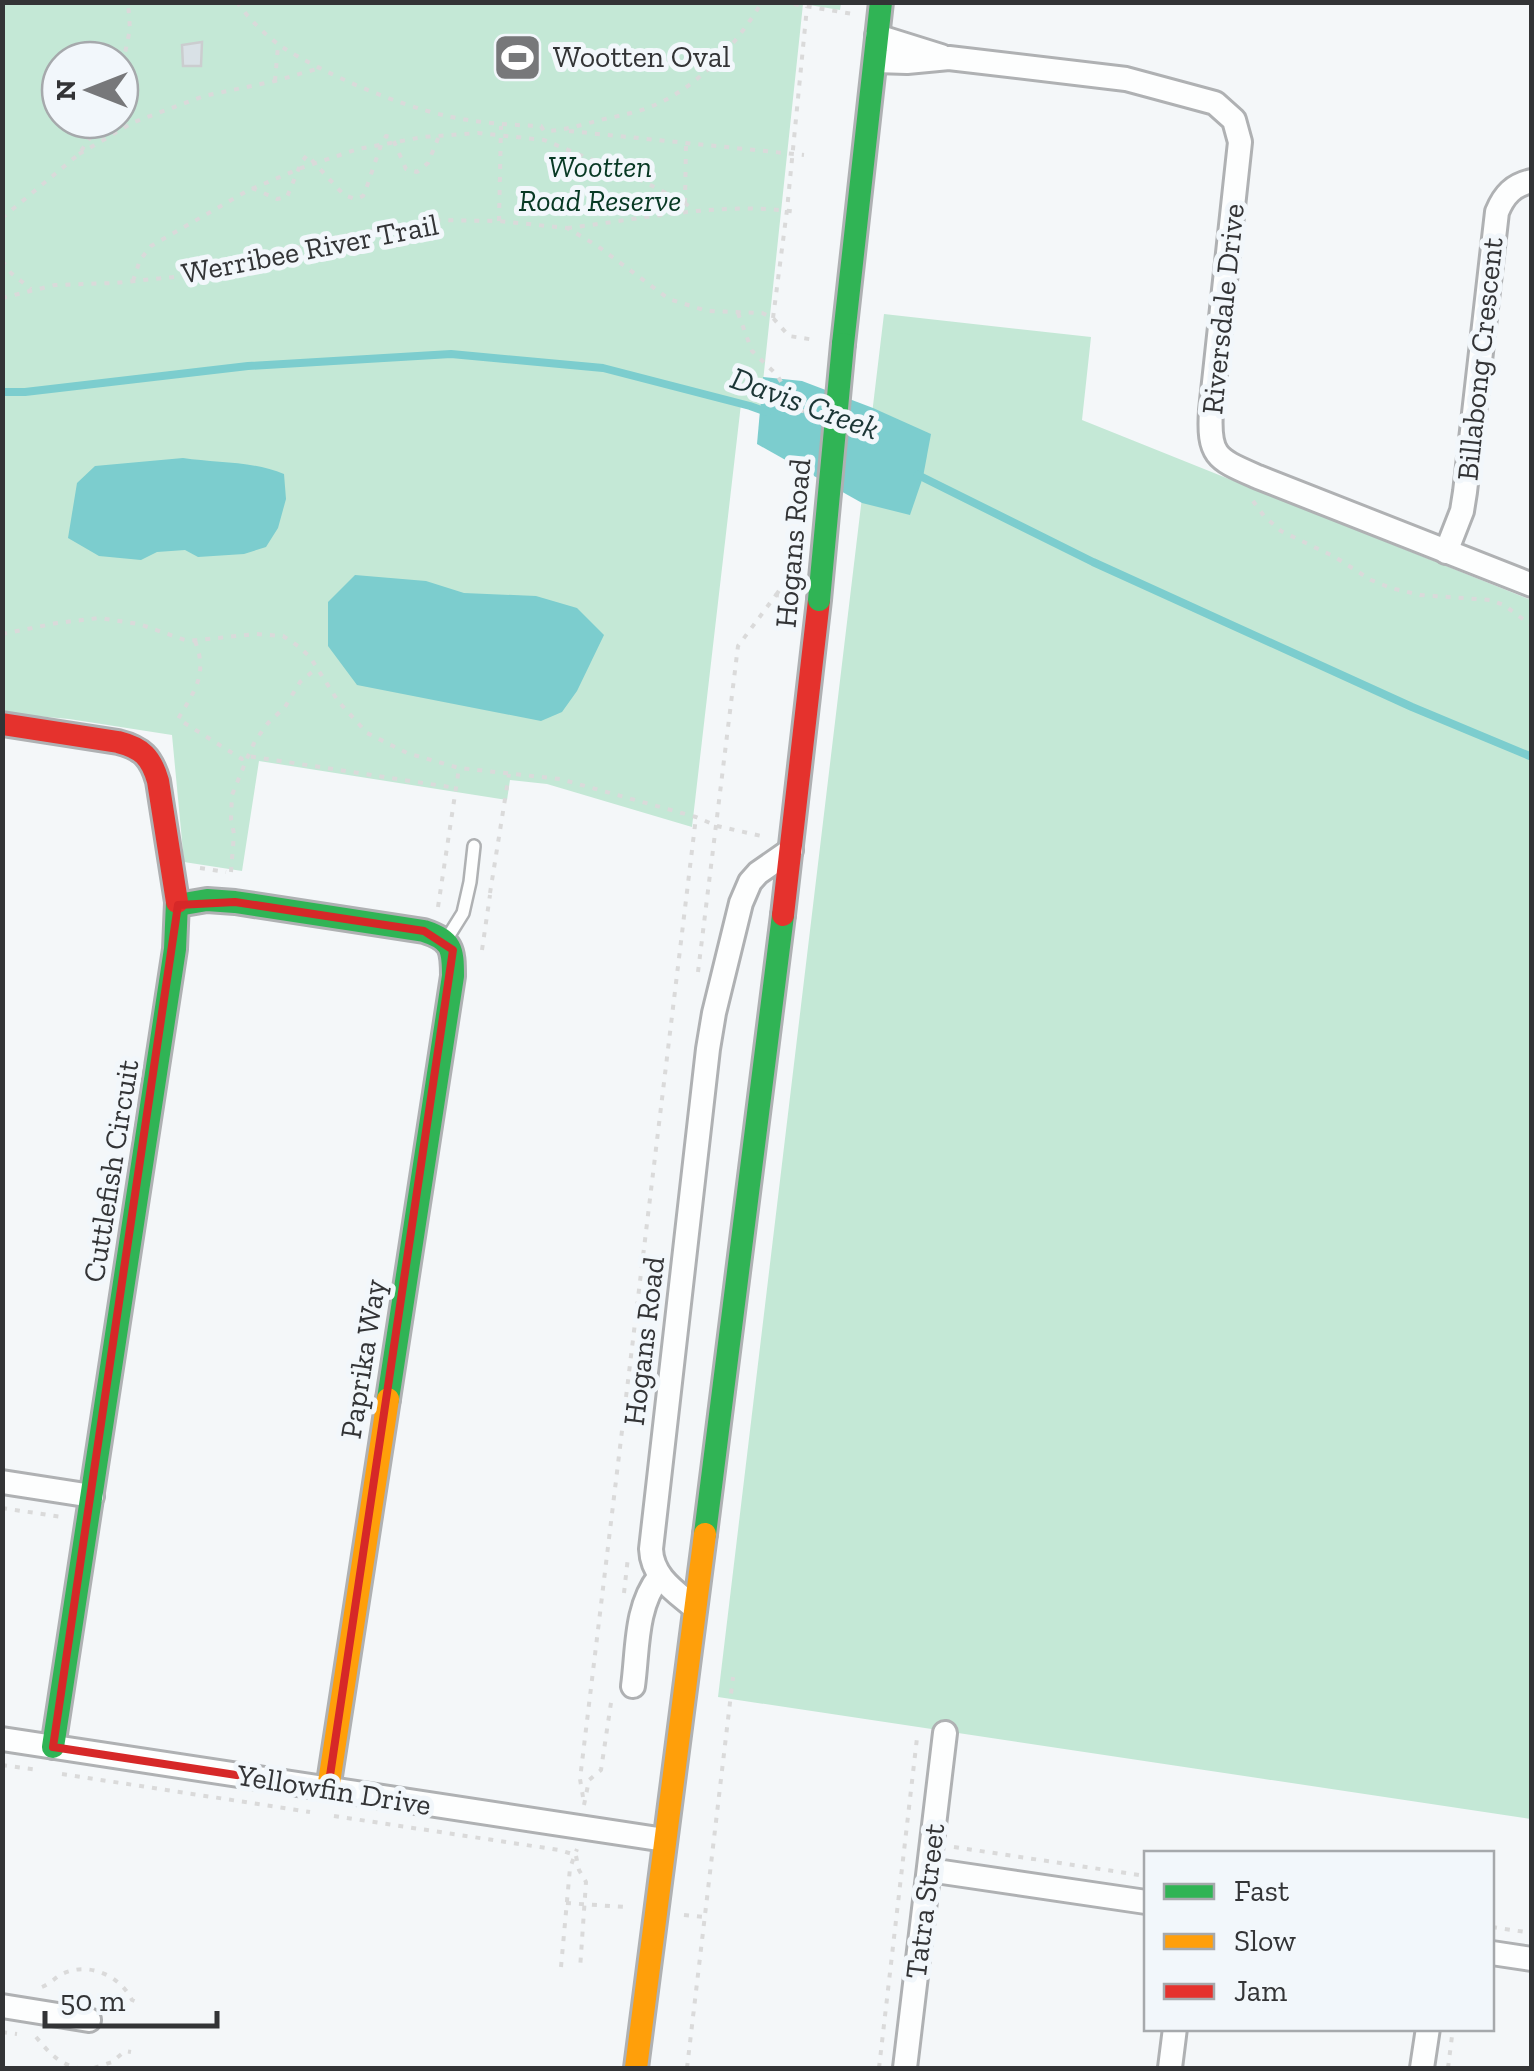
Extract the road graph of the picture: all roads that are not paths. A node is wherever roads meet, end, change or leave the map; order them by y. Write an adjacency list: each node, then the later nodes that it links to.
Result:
1 (879, 19): 2 (street, Riversdale Drive); 3 (street, Hogans Road)
2 (948, 58): 3 (street, Riversdale Drive); 5 (street, Riversdale Drive)
3 (874, 61): 9 (street, Hogans Road, bridge)
4 (1532, 181): 5 (street, Billabong Crescent)
5 (1446, 552): 6 (street, Riversdale Drive)
6 (1532, 585)
7 (2, 724): 10 (street, Cuttlefish Circuit)
8 (474, 846): 11 (lane, Paprika Way)
9 (791, 850): 14 (street, Hogans Road); 15 (street, Hogans Road)
10 (178, 904): 11 (street); 13 (street, Cuttlefish Circuit)
11 (440, 938): 20 (street, Paprika Way)
12 (2, 1482): 13 (street)
13 (92, 1496): 19 (street, Cuttlefish Circuit)
14 (659, 1577): 15 (street); 16 (street)
15 (695, 1608): 21 (street, Hogans Road)
16 (633, 1686)
17 (945, 1733): 22 (street, Tatra Street)
18 (2, 1739): 19 (street, Yellowfin Drive)
19 (54, 1747): 20 (street, Yellowfin Drive)
20 (328, 1789): 21 (street, Yellowfin Drive)
21 (665, 1840): 30 (street, Hogans Road)
22 (929, 1870): 23 (street); 31 (street, Tatra Street)
23 (1144, 1902)
24 (1494, 1953): 25 (street)
25 (1532, 1959)
26 (2, 2006): 27 (street)
27 (89, 2020)
28 (1175, 2031): 32 (street)
29 (1428, 2031): 33 (street)
30 (636, 2068)
31 (905, 2068)
32 (1170, 2068)
33 (1422, 2068)

